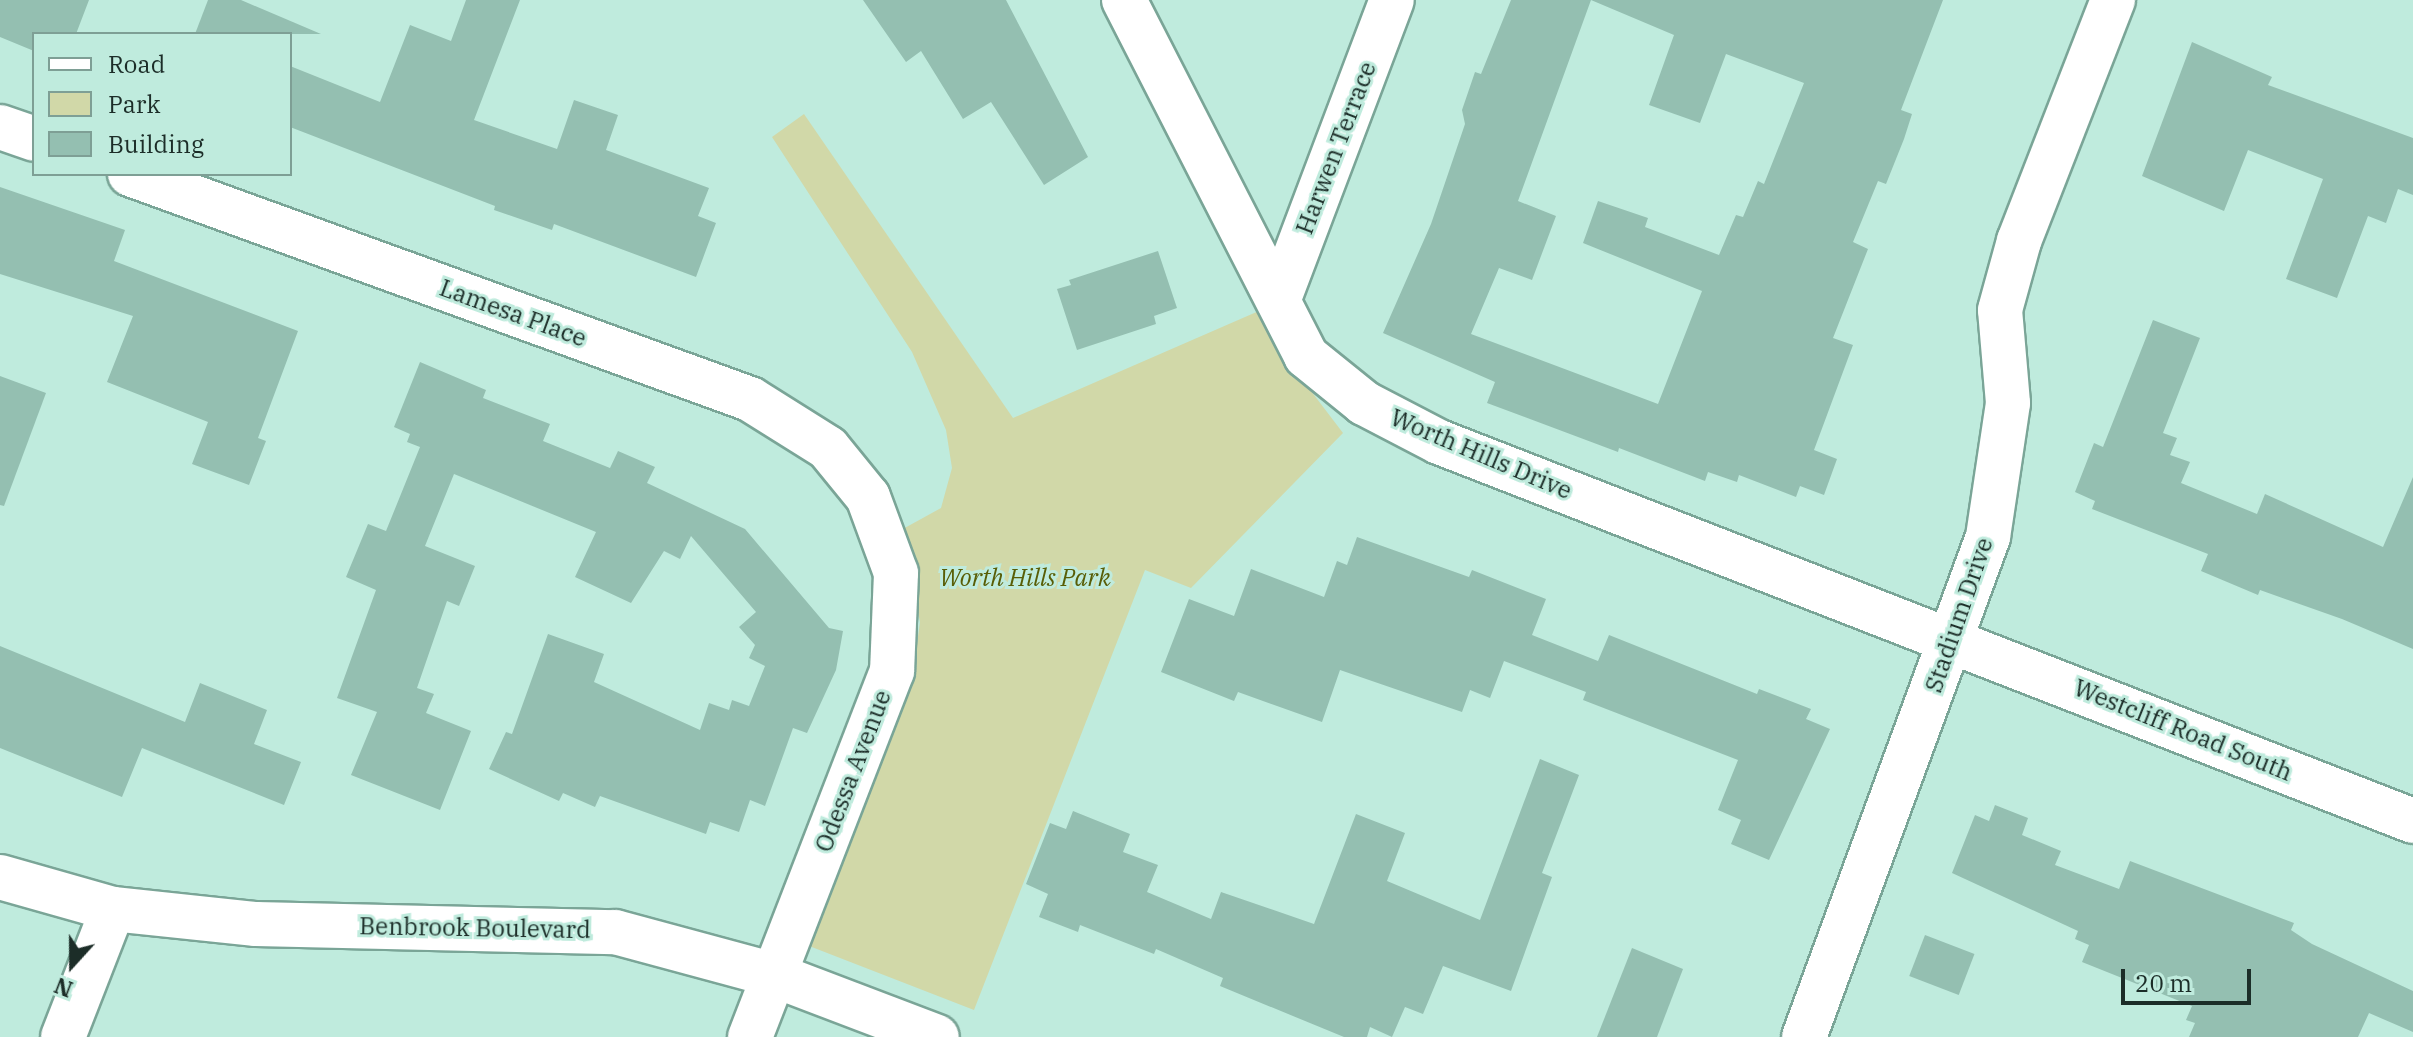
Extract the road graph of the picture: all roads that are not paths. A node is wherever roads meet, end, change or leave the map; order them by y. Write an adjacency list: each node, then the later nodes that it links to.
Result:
1 (1124, 0): 7 (street, Worth Hills Drive)
2 (1392, 0): 7 (street, Harwen Terrace)
3 (2113, 0): 9 (street, Stadium Drive)
4 (0, 127): 5 (street)
5 (32, 138)
6 (136, 176): 8 (street, Lamesa Place)
7 (1280, 296): 9 (street, Worth Hills Drive)
8 (868, 497): 13 (street, Odessa Avenue)
9 (1953, 638): 10 (street, Westcliff Road South); 17 (street, Stadium Drive)
10 (2413, 821)
11 (0, 877): 12 (street, Benbrook Boulevard)
12 (113, 909): 13 (street, Benbrook Boulevard); 14 (street)
13 (774, 975): 15 (street, Odessa Avenue); 16 (street, Benbrook Boulevard)
14 (63, 1037)
15 (750, 1037)
16 (937, 1037)
17 (1804, 1037)

